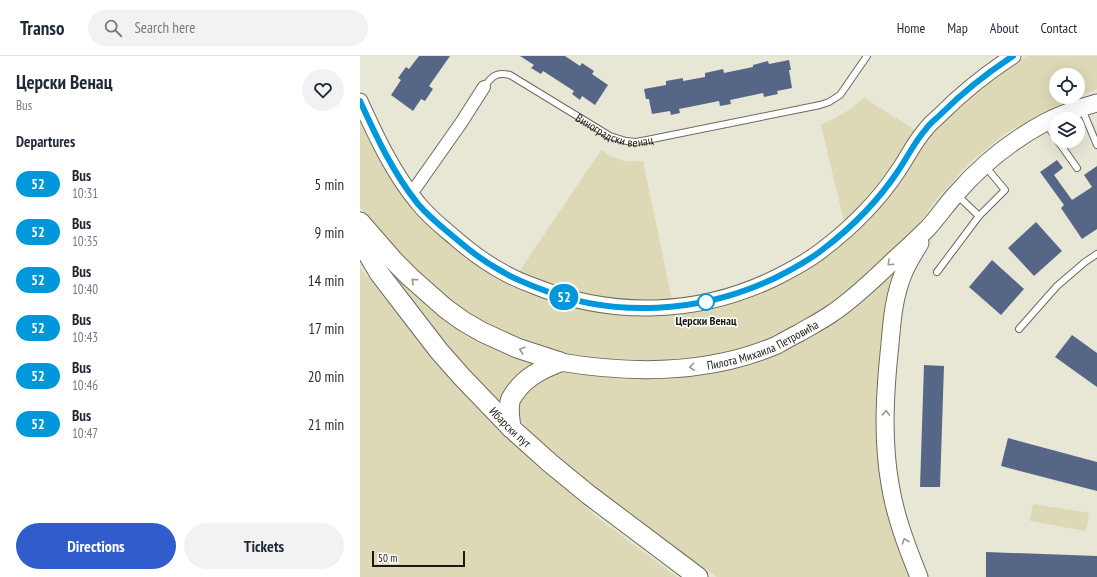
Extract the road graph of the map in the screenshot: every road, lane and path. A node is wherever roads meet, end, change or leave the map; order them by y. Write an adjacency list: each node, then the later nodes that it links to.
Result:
1 (867, 56): 3 (lane, Виноградски венац)
2 (1013, 56): 12 (street)
3 (484, 87): 12 (street, Виноградски венац)
4 (360, 101): 12 (street)
5 (1089, 105): 6 (main road, Пилота Михаила Петровића); 8 (lane)
6 (1045, 122): 7 (lane); 10 (main road, Пилота Михаила Петровића)
7 (1049, 128)
8 (1097, 145)
9 (1063, 148): 11 (lane)
10 (984, 165): 13 (main road, Пилота Михаила Петровића); 14 (lane)
11 (1077, 168)
12 (411, 194)
13 (956, 194): 14 (lane); 16 (main road, Пилота Михаила Петровића)
14 (979, 216): 19 (lane)
15 (360, 222): 21 (main road, one-way to 15)
16 (929, 227): 21 (main road, Пилота Михаила Петровића, one-way to 21); 24 (main road, Пилота Михаила Петровића, one-way to 16)
17 (360, 241): 22 (main road, Ибарски пут)
18 (1097, 254): 20 (lane)
19 (937, 272)
20 (1019, 329)
21 (560, 362): 22 (main road)
22 (511, 428): 23 (main road, Ибарски пут)
23 (698, 577)
24 (919, 577)

